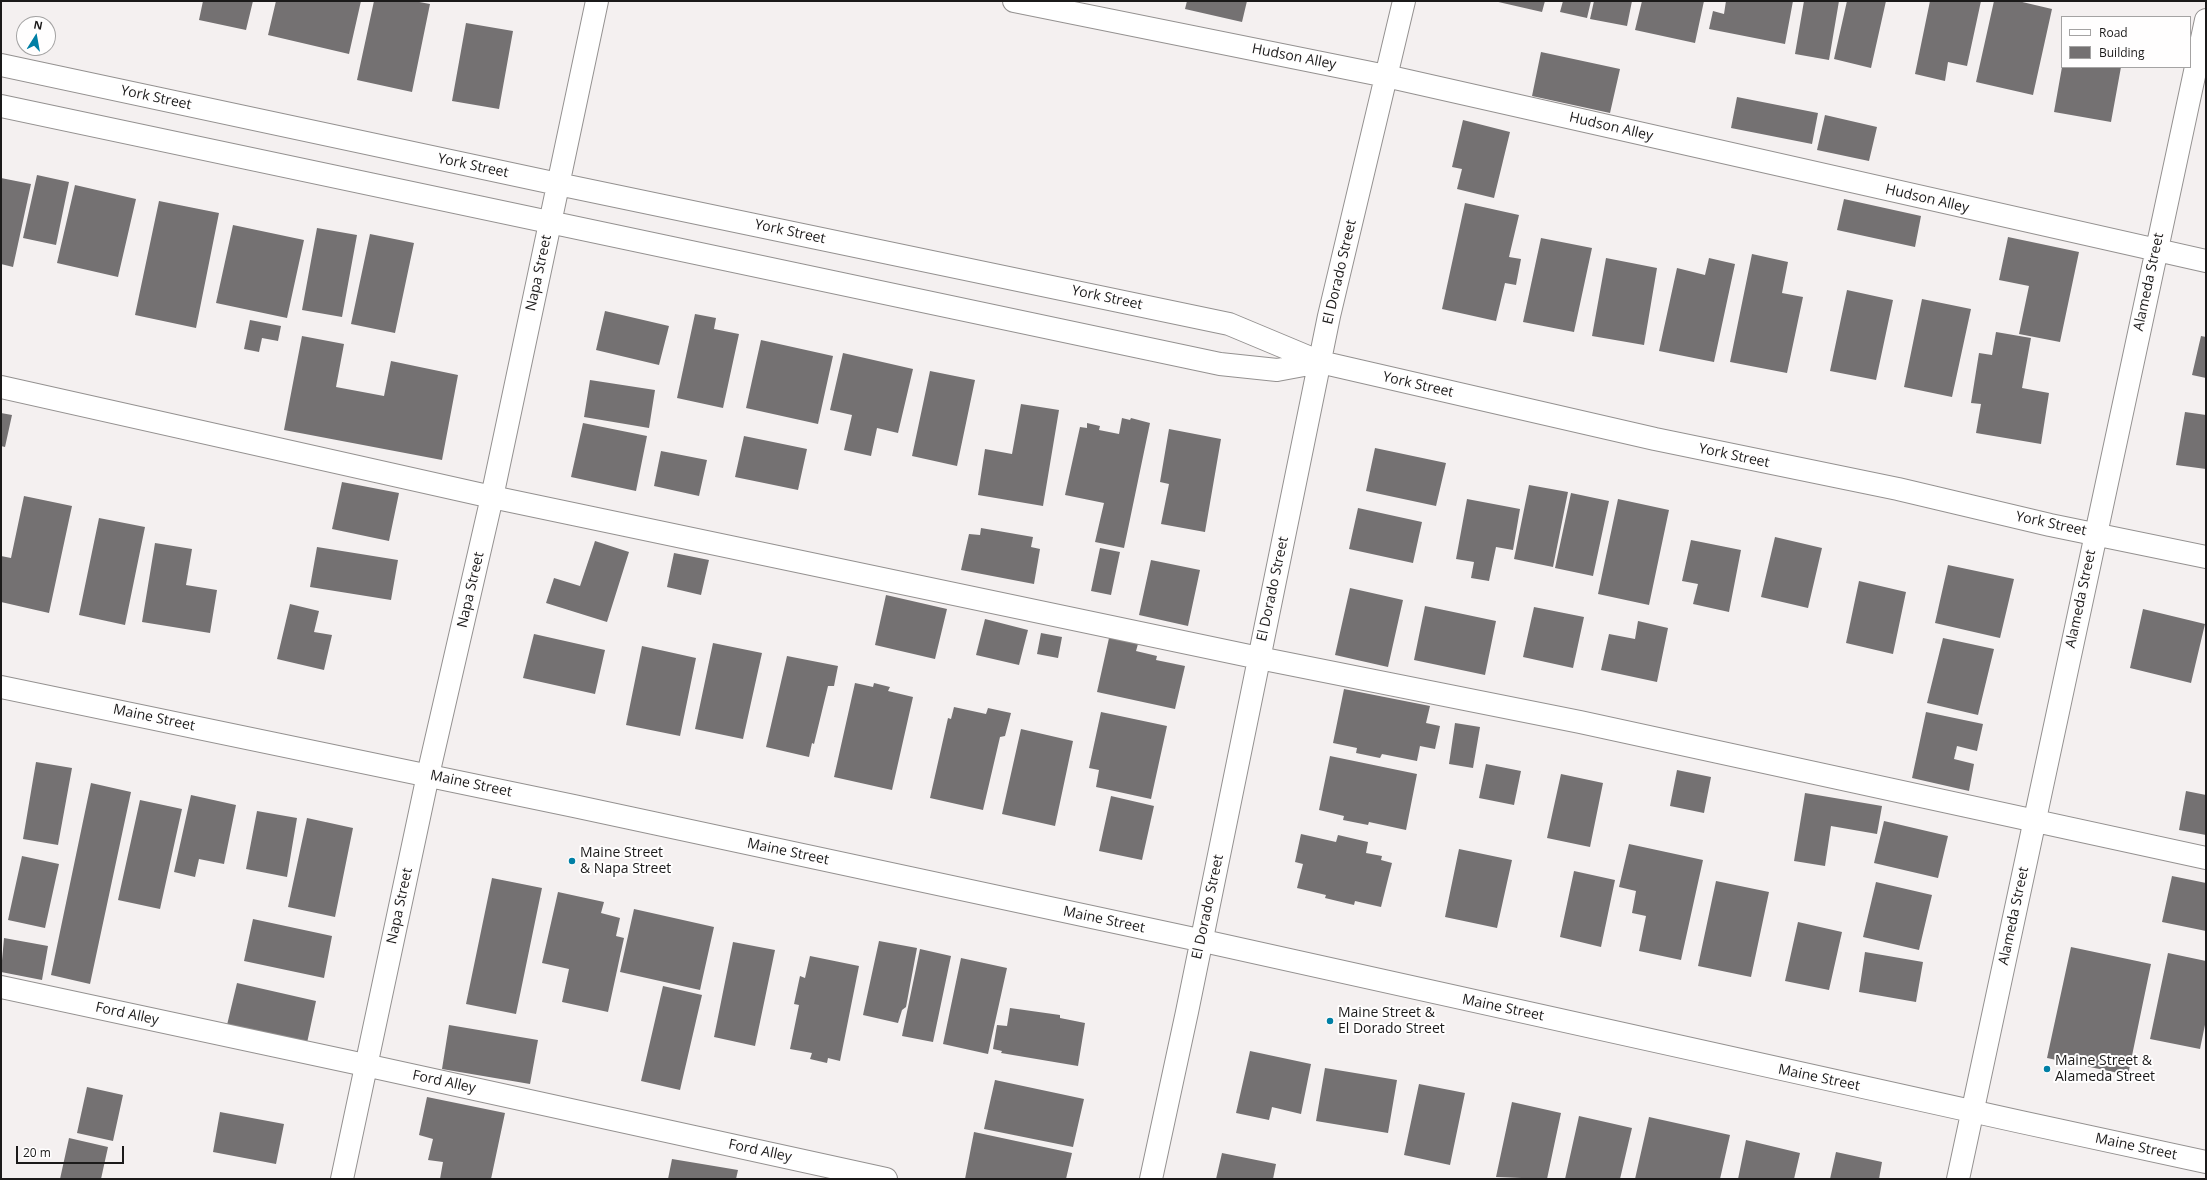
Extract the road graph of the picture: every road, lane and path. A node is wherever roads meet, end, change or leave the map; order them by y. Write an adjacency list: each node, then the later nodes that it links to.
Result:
1 (597, 1): 8 (street, Napa Street)
2 (1014, 1): 6 (street, Hudson Alley)
3 (1404, 1): 6 (street, El Dorado Street)
4 (2206, 20): 10 (street, Alameda Street)
5 (1, 66): 8 (street, York Street)
6 (1386, 76): 10 (street, Hudson Alley); 12 (street, El Dorado Street)
7 (1, 106): 9 (street)
8 (558, 184): 9 (street, Napa Street); 12 (street, York Street)
9 (550, 221): 12 (street); 14 (street, Napa Street)
10 (2155, 251): 11 (street, Hudson Alley); 15 (street, Alameda Street)
11 (2206, 261)
12 (1320, 362): 15 (street, York Street); 17 (street, El Dorado Street)
13 (1, 387): 14 (street)
14 (492, 497): 17 (street); 19 (street, Napa Street)
15 (2095, 534): 16 (street, York Street); 20 (street, Alameda Street)
16 (2206, 557)
17 (1259, 658): 20 (street); 22 (street, El Dorado Street)
18 (1, 687): 19 (street, Maine Street)
19 (428, 775): 22 (street, Maine Street); 24 (street, Napa Street)
20 (2034, 821): 21 (street); 25 (street, Alameda Street)
21 (2206, 858)
22 (1201, 940): 25 (street, Maine Street); 29 (street, El Dorado Street)
23 (1, 987): 24 (street, Ford Alley)
24 (365, 1065): 27 (street, Napa Street); 28 (street, Ford Alley)
25 (1972, 1112): 26 (street, Maine Street); 30 (street, Alameda Street)
26 (2206, 1162)
27 (342, 1179)
28 (886, 1179)
29 (1151, 1179)
30 (1958, 1179)

